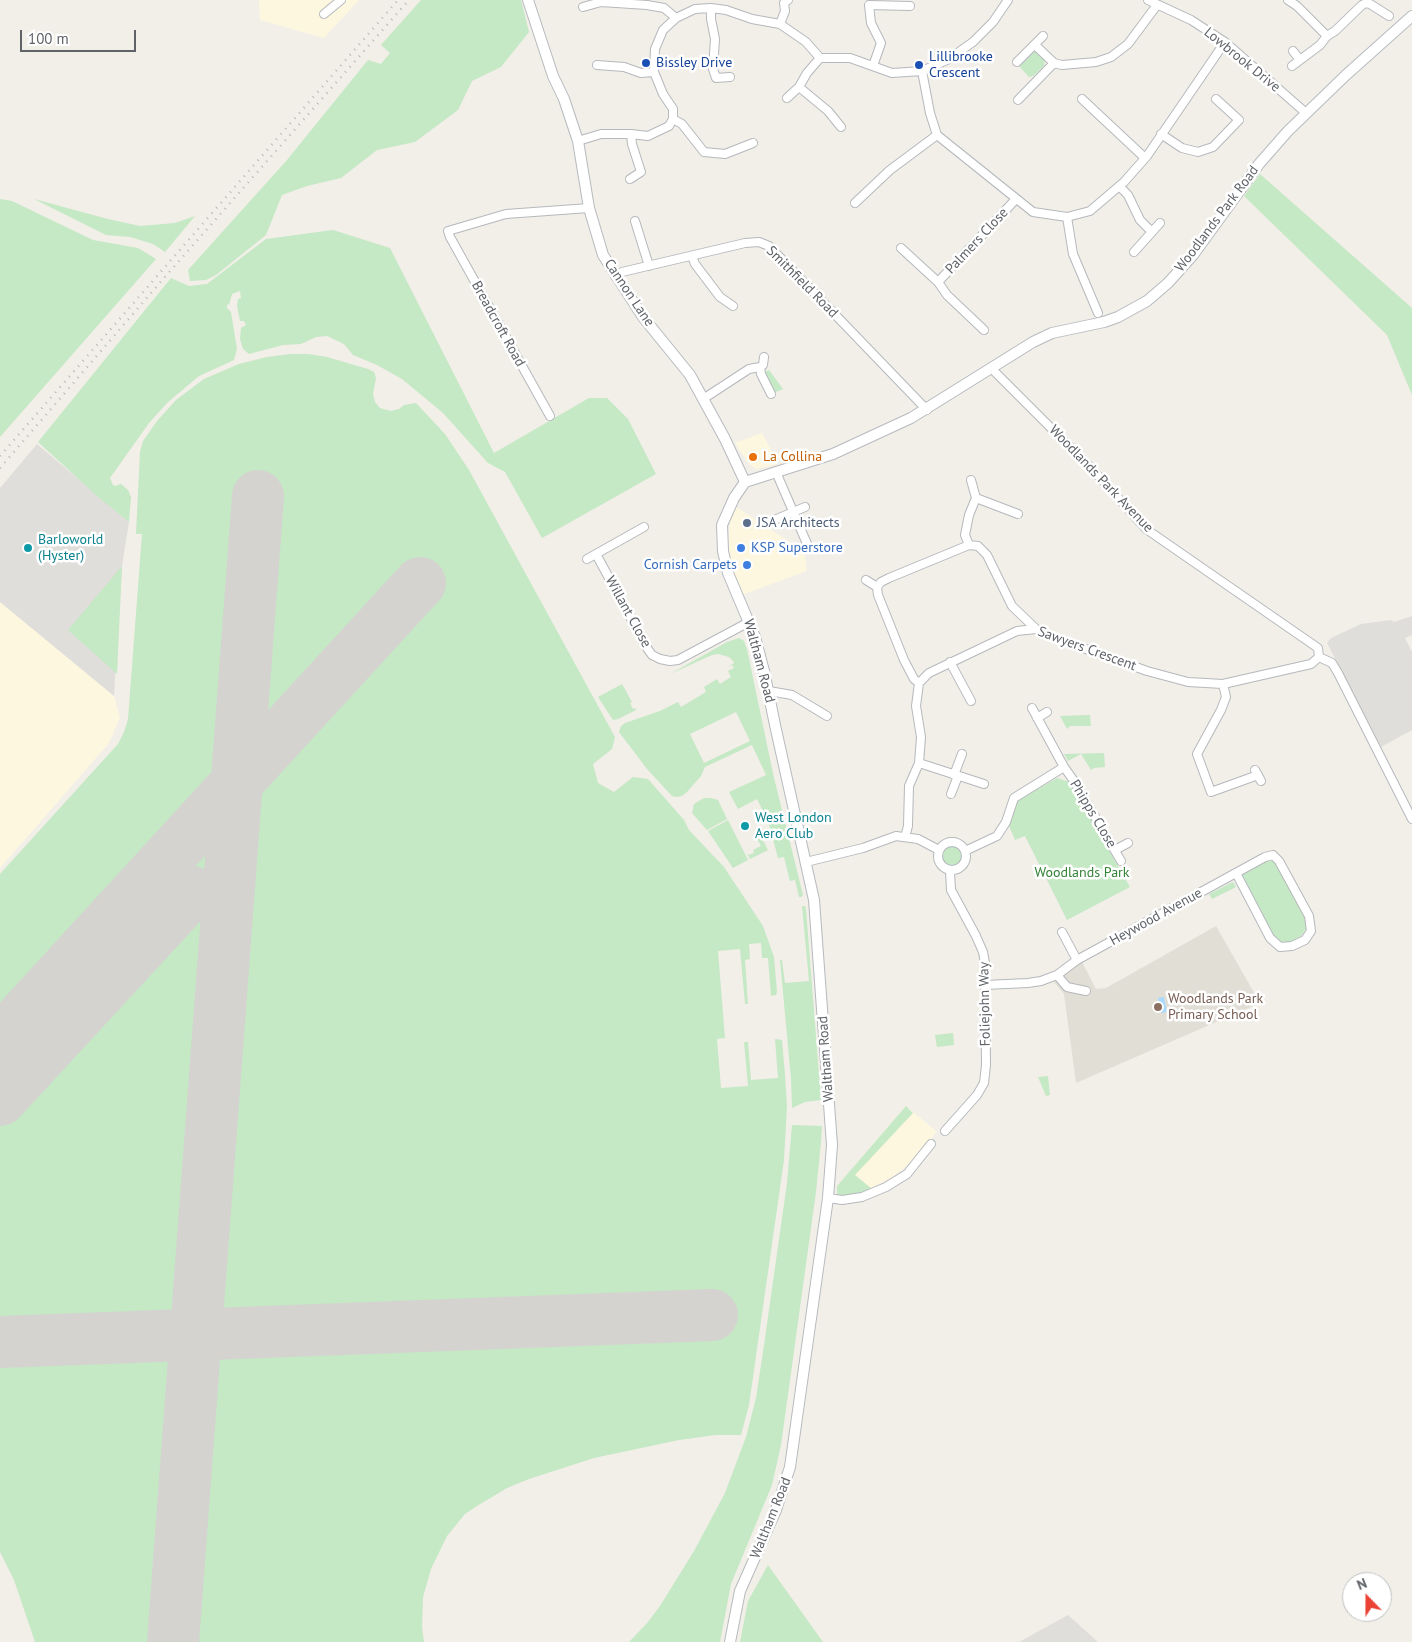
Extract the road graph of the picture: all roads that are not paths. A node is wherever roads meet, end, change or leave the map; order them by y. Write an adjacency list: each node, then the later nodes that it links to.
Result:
1 (341, 0): 12 (street)
2 (528, 0): 43 (street, Cannon Lane)
3 (788, 0): 16 (street)
4 (1008, 0): 29 (street)
5 (1148, 0): 8 (street, Lowbrook Drive)
6 (1288, 0): 7 (street)
7 (1299, 3): 18 (street)
8 (1157, 5): 19 (street, Lowbrook Drive); 25 (street)
9 (910, 6): 27 (street)
10 (583, 7): 15 (street)
11 (711, 8): 15 (street); 16 (street); 31 (street)
12 (324, 14)
13 (1389, 16): 18 (street)
14 (1412, 16): 37 (street, Woodlands Park Road)
15 (676, 18): 30 (street)
16 (780, 24): 22 (street)
17 (1043, 36): 20 (street)
18 (1327, 36): 23 (street)
19 (1225, 42): 37 (street, Lowbrook Drive); 41 (street)
20 (1035, 45): 24 (street); 25 (street)
21 (1293, 51): 23 (street)
22 (820, 58): 27 (street); 32 (street)
23 (1300, 60): 28 (street)
24 (1017, 62)
25 (1054, 63): 36 (street)
26 (597, 65): 30 (street)
27 (872, 66): 29 (street)
28 (1292, 66)
29 (922, 70): 42 (street)
30 (654, 72): 38 (street)
31 (730, 77)
32 (798, 87): 33 (street); 39 (street)
33 (787, 98)
34 (1082, 99): 45 (street)
35 (1216, 99): 41 (street)
36 (1018, 100)
37 (1306, 113): 68 (street, Woodlands Park Road)
38 (673, 119): 40 (street); 44 (street)
39 (841, 127)
40 (631, 134): 43 (street); 46 (street)
41 (1161, 134): 45 (street)
42 (937, 135): 48 (street); 49 (street)
43 (578, 141): 50 (street, Cannon Lane)
44 (753, 143)
45 (1144, 158): 47 (street)
46 (630, 179)
47 (1119, 186): 51 (street); 54 (street)
48 (1016, 199): 51 (street); 60 (street, Palmers Close)
49 (855, 203)
50 (588, 208): 59 (street, Cannon Lane); 72 (street, Breadcroft Road)
51 (1066, 217): 61 (street)
52 (636, 221): 58 (street)
53 (1160, 223): 54 (street)
54 (1152, 231): 56 (street)
55 (901, 248): 60 (street, Palmers Close)
56 (1134, 252)
57 (692, 256): 58 (street, Smithfield Road); 63 (street); 71 (street, Smithfield Road)
58 (649, 266): 59 (street, Smithfield Road)
59 (615, 276): 70 (street, Cannon Lane)
60 (938, 282): 65 (street, Palmers Close)
61 (1090, 296): 62 (street); 64 (street)
62 (1082, 302)
63 (733, 306)
64 (1098, 313)
65 (984, 330)
66 (764, 357): 67 (street)
67 (760, 367): 69 (street); 70 (street)
68 (991, 368): 71 (street, Woodlands Park Road); 92 (street, Woodlands Park Avenue)
69 (771, 394)
70 (702, 398): 75 (street, Cannon Lane)
71 (927, 410): 73 (street, Woodlands Park Road)
72 (550, 416)
73 (776, 472): 75 (street, Woodlands Park Road); 78 (street)
74 (972, 480): 76 (street)
75 (745, 482): 89 (street, Waltham Road)
76 (976, 498): 79 (street); 82 (street)
77 (805, 507): 78 (street)
78 (793, 512): 80 (street); 83 (street)
79 (1018, 514)
80 (772, 521)
81 (644, 527): 84 (street)
82 (969, 545): 87 (street); 88 (street)
83 (808, 546)
84 (596, 554): 85 (street); 89 (street, Willant Close)
85 (587, 559)
86 (866, 580): 87 (street)
87 (877, 587): 94 (street)
88 (1021, 615): 90 (street); 91 (street)
89 (750, 622): 96 (street, Waltham Road)
90 (1036, 629): 91 (street, Sawyers Crescent); 95 (street, Sawyers Crescent)
91 (1017, 631): 93 (street, Sawyers Crescent)
92 (1319, 657): 95 (street, Sawyers Crescent); 109 (street)
93 (950, 662): 94 (street, Sawyers Crescent); 97 (street)
94 (919, 683): 103 (street)
95 (1223, 684): 106 (street)
96 (769, 691): 100 (street); 116 (street, Waltham Road)
97 (970, 701)
98 (1032, 708): 101 (street, Phipps Close)
99 (1047, 712): 101 (street)
100 (827, 716)
101 (1037, 718): 104 (street, Phipps Close)
102 (962, 754): 105 (street)
103 (919, 763): 105 (street); 110 (street)
104 (1064, 767): 113 (street, Phipps Close); 114 (street, Phipps Close)
105 (956, 775): 107 (street); 108 (street)
106 (1258, 775)
107 (984, 784)
108 (951, 794)
109 (1412, 819)
110 (905, 837): 112 (street); 116 (street)
111 (1128, 843): 113 (street)
112 (939, 850): 114 (street); 117 (street, Foliejohn Way)
113 (1115, 850): 115 (street, Phipps Close)
114 (965, 851): 117 (street)
115 (1121, 861)
116 (806, 862): 126 (street, Waltham Road)
117 (950, 871): 122 (street, Foliejohn Way)
118 (1236, 874): 118 (street, Heywood Avenue); 120 (street, Heywood Avenue)
119 (1062, 932): 120 (street)
120 (1077, 960): 121 (street, Heywood Avenue)
121 (1057, 975): 122 (street, Heywood Avenue); 123 (street)
122 (985, 985): 124 (street, Foliejohn Way)
123 (1086, 991)
124 (945, 1131)
125 (931, 1144): 126 (street)
126 (828, 1198): 127 (street, Waltham Road)
127 (730, 1642)

